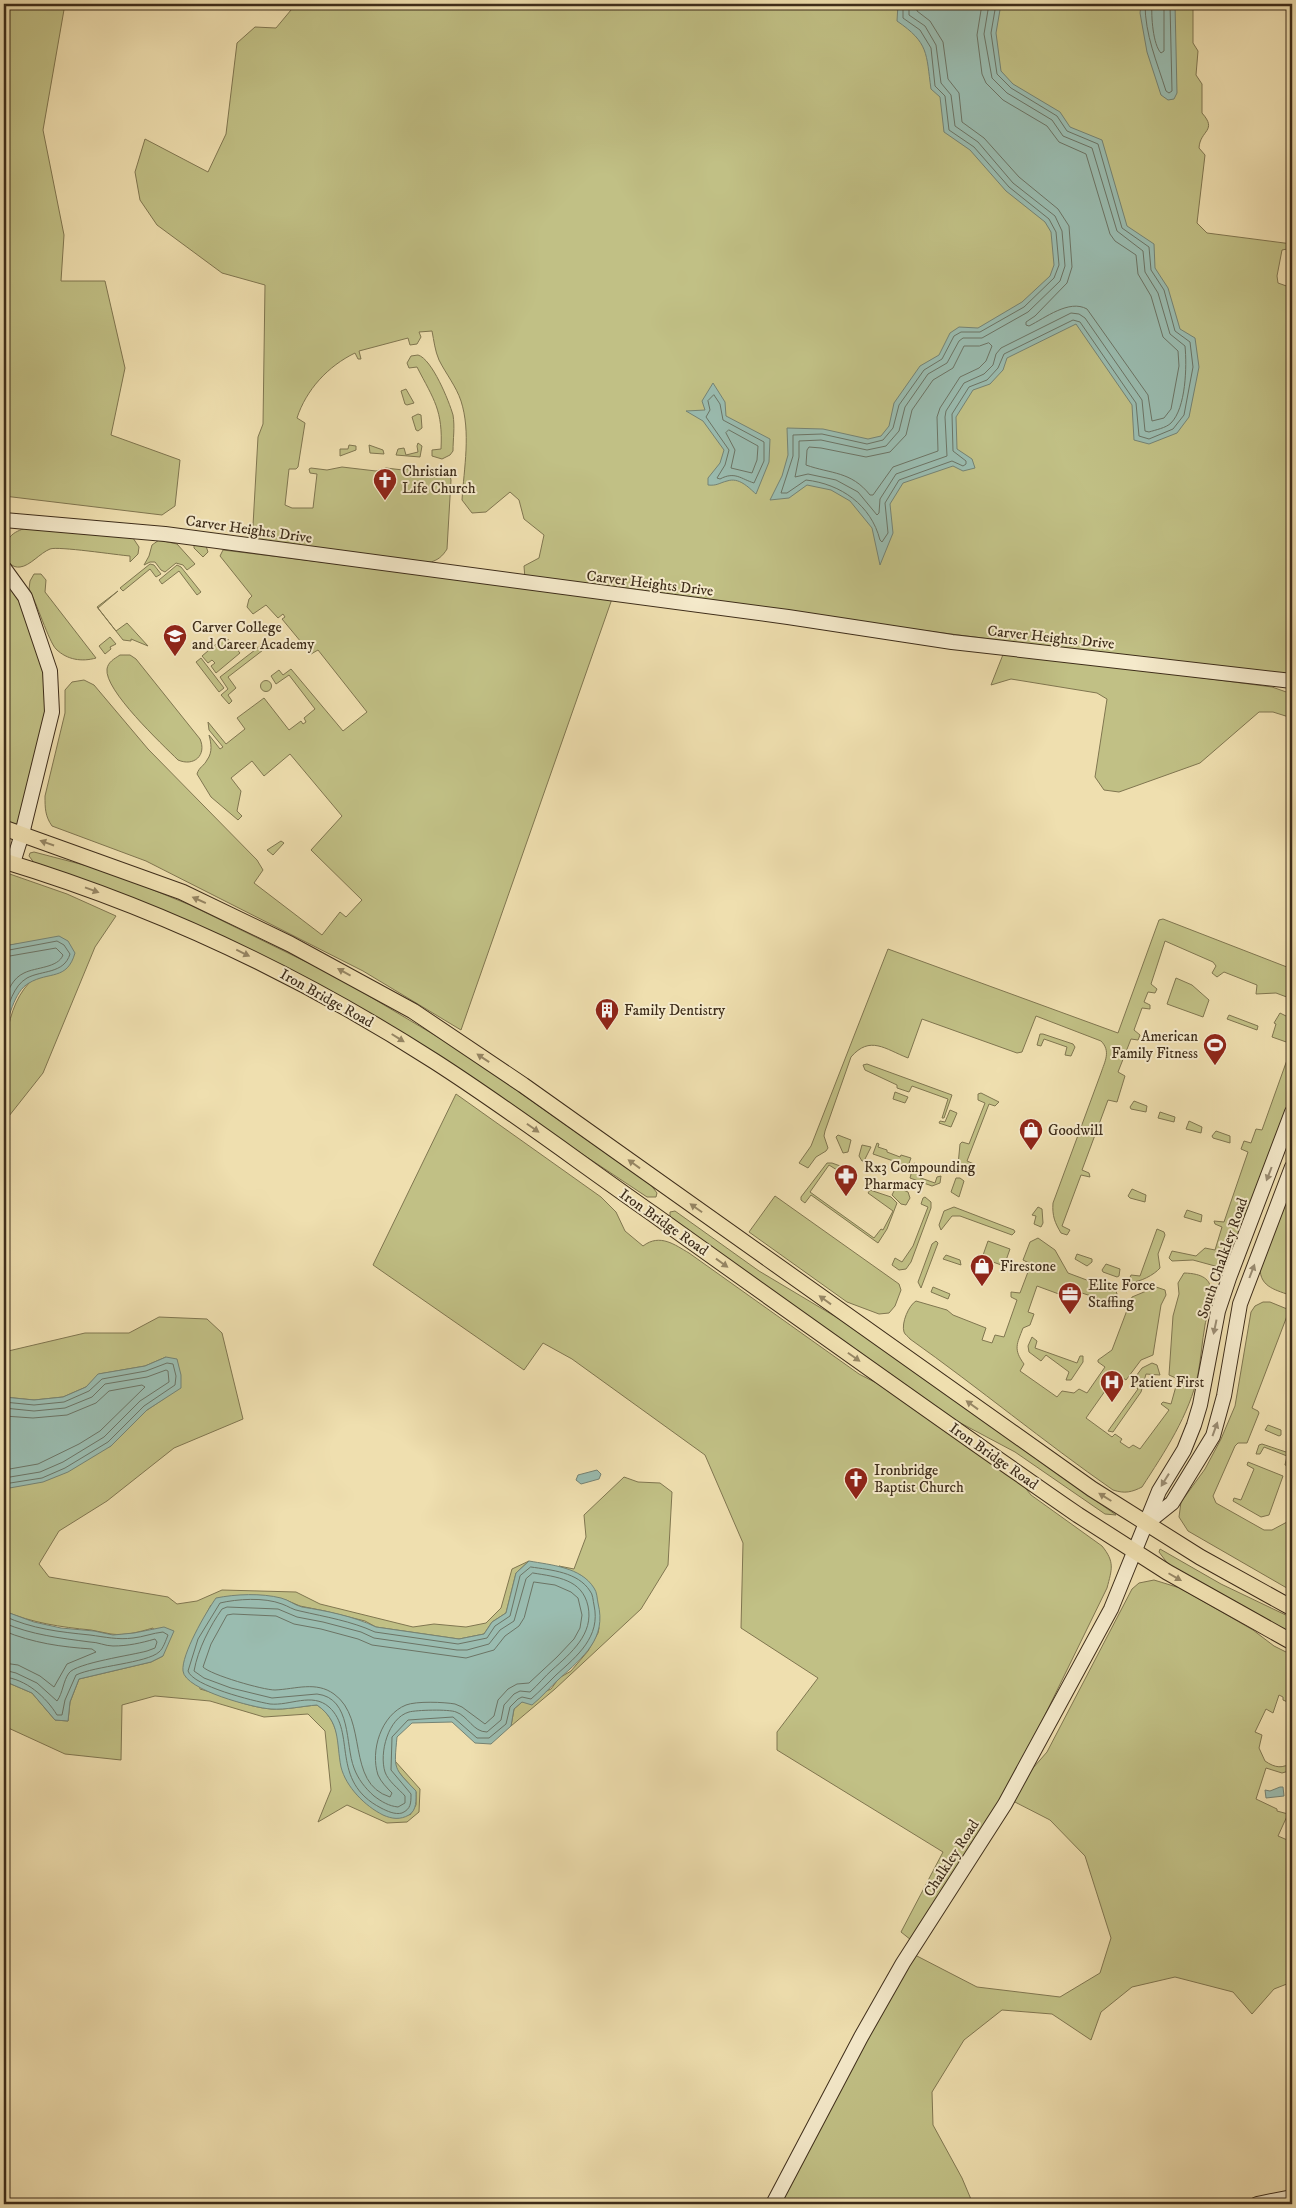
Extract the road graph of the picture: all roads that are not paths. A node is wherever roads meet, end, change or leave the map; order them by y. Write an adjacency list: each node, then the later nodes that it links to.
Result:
1 (4, 520): 3 (street, Carver Heights Drive)
2 (4, 568): 5 (street)
3 (1292, 681)
4 (4, 828): 5 (main road, Iron Bridge Road)
5 (22, 834): 6 (street); 9 (main road, Iron Bridge Road, one-way to 5)
6 (8, 862): 10 (main road, Iron Bridge Road, one-way to 10)
7 (1292, 1112): 9 (street, South Chalkley Road, one-way to 9)
8 (1292, 1167): 9 (street, one-way to 8)
9 (1146, 1524): 10 (street, Chalkley Road); 11 (main road, Iron Bridge Road)
10 (1134, 1551): 12 (main road, Iron Bridge Road, one-way to 12); 14 (street, Chalkley Road)
11 (1292, 1608)
12 (1292, 1642)
13 (1292, 2197): 15 (street)
14 (773, 2204)
15 (1257, 2204)

